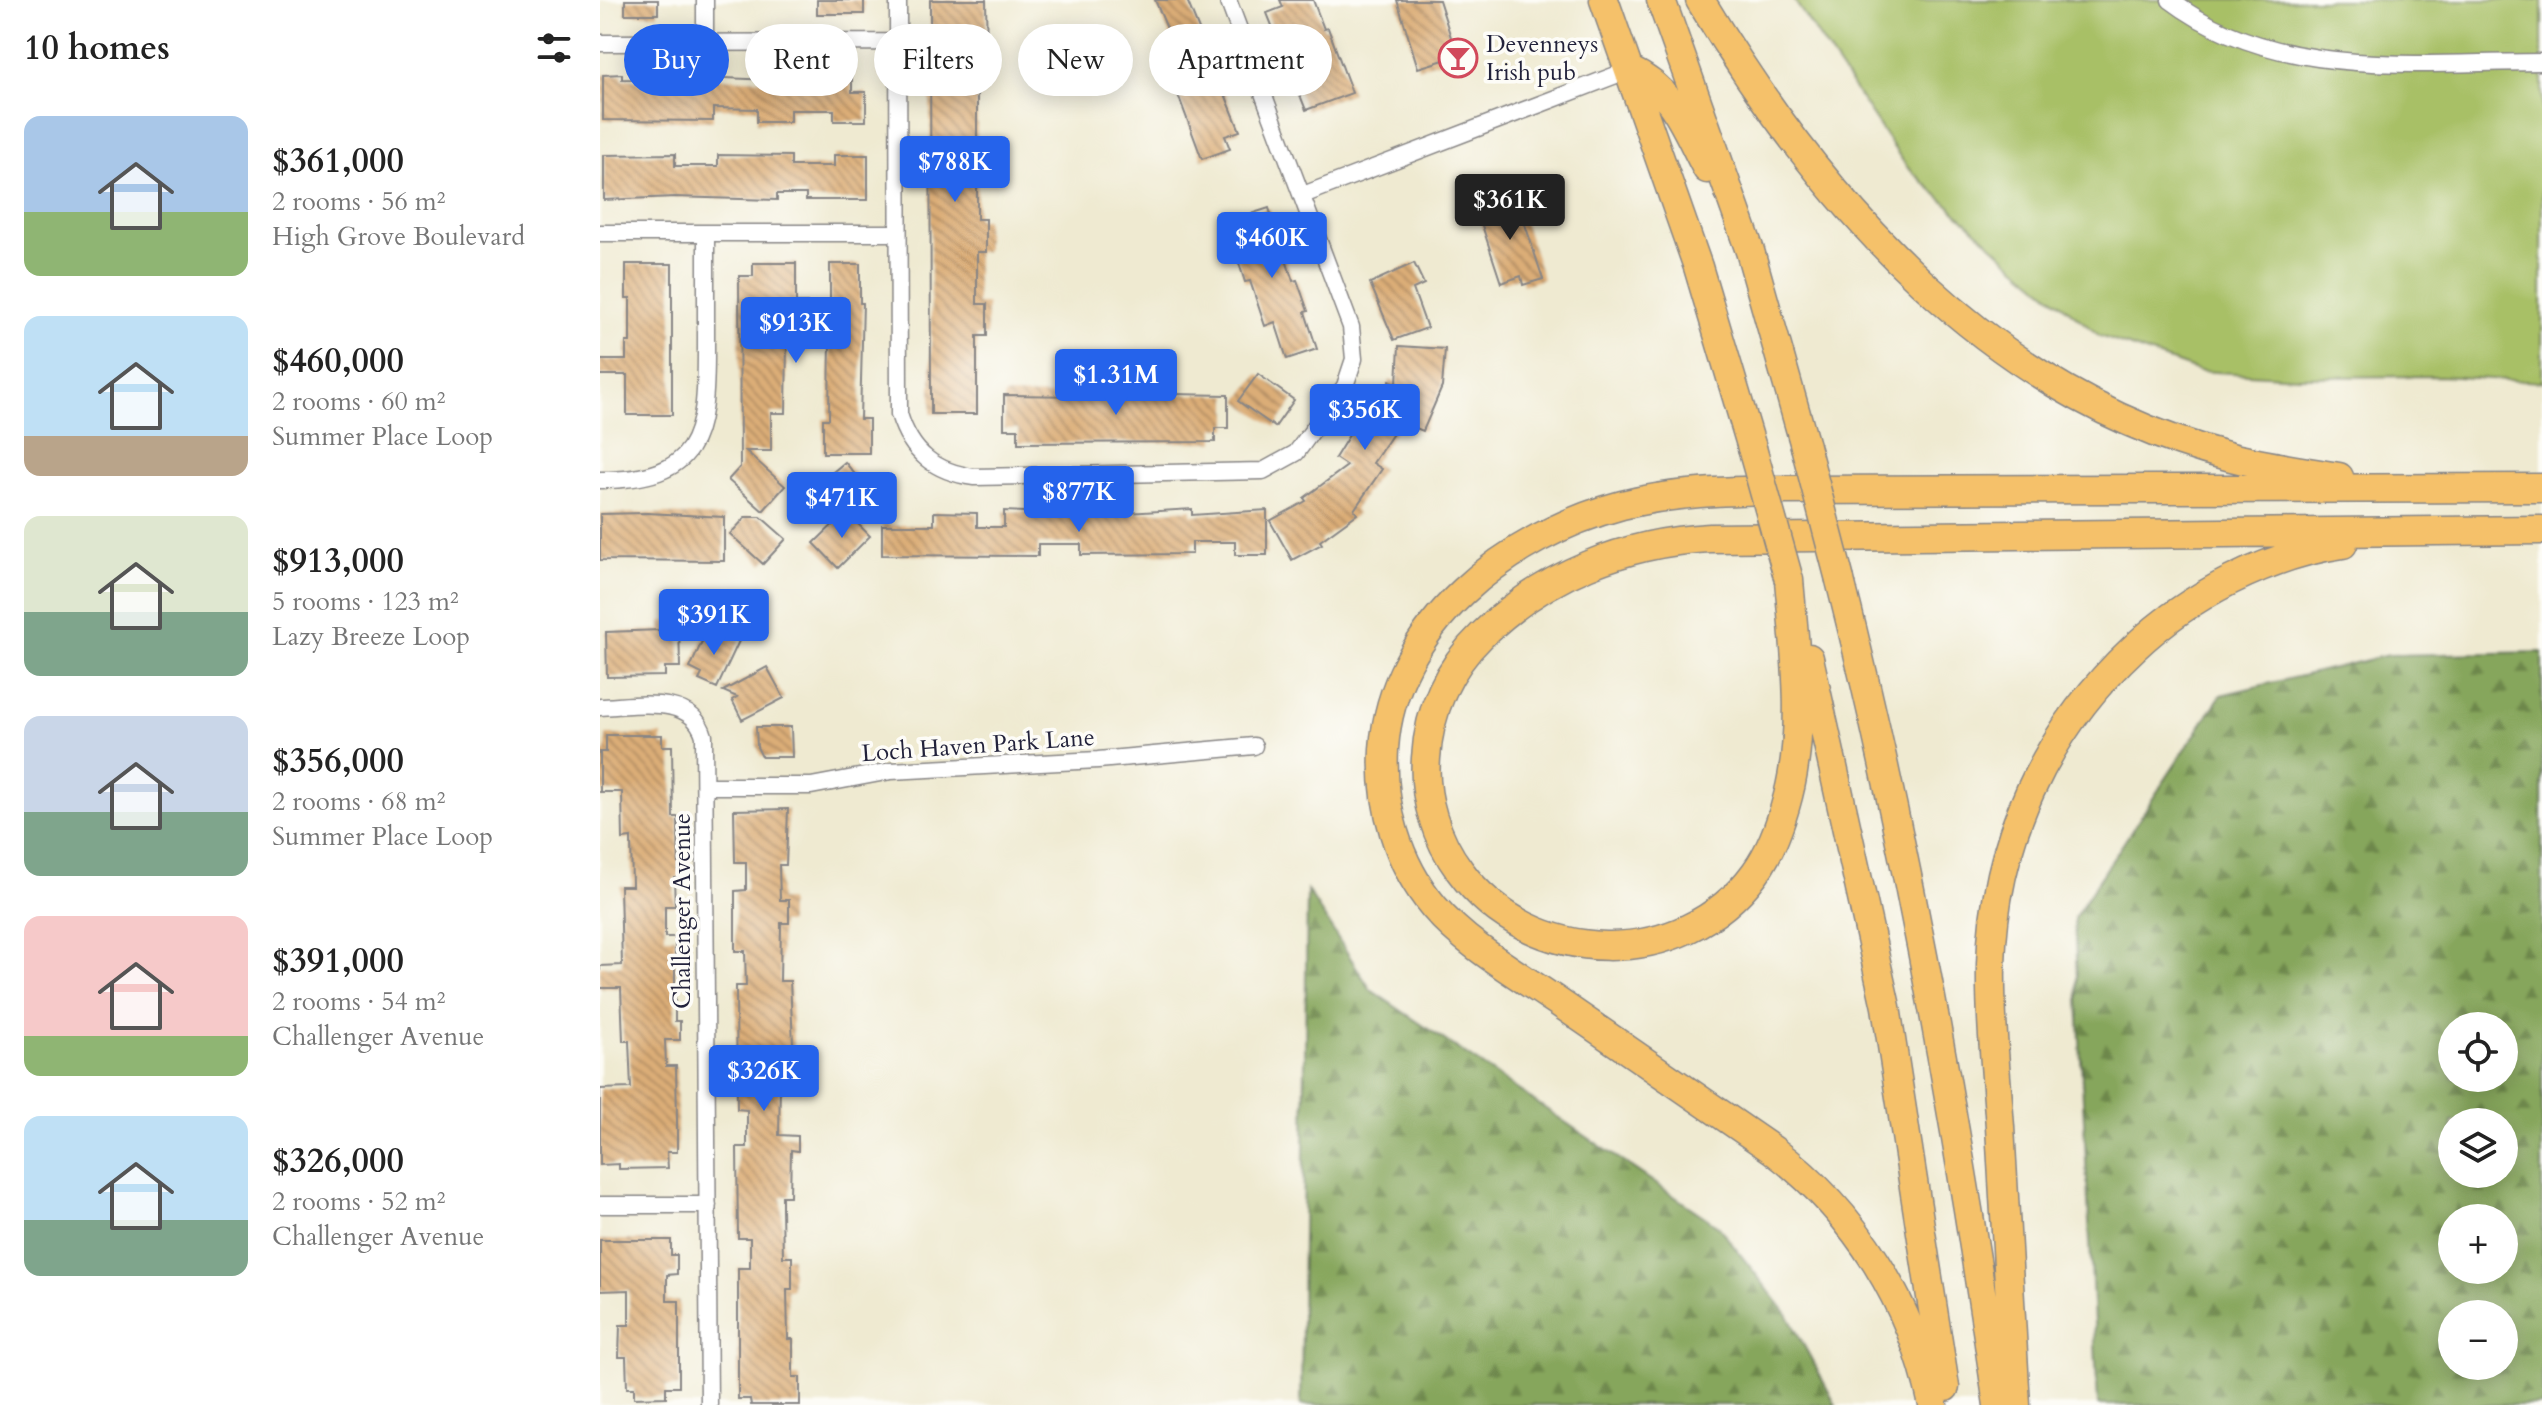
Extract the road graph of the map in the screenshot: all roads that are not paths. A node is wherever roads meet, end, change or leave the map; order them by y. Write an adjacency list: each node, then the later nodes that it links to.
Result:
1 (705, 0): 8 (street)
2 (898, 0): 9 (street)
3 (1228, 0): 17 (street)
4 (1604, 0): 15 (highway)
5 (1661, 0): 21 (highway)
6 (1700, 0): 24 (highway)
7 (2170, 0): 14 (street)
8 (705, 24)
9 (898, 24)
10 (874, 42): 13 (street)
11 (600, 43): 12 (street)
12 (624, 43)
13 (729, 43)
14 (2542, 62)
15 (1629, 70): 17 (street); 21 (highway); 27 (highway, bridge)
16 (898, 96): 20 (street)
17 (1303, 195): 20 (street)
18 (600, 233): 19 (street)
19 (706, 233): 20 (street); 22 (street)
20 (898, 233)
21 (1750, 251): 36 (highway, bridge)
22 (600, 480)
23 (2542, 488): 24 (highway)
24 (2414, 489): 34 (highway)
25 (2487, 530): 26 (highway); 27 (highway); 37 (highway)
26 (2542, 530)
27 (1789, 580): 35 (highway)
28 (600, 707): 30 (street, Challenger Avenue)
29 (1254, 746): 30 (street, Loch Haven Park Lane)
30 (705, 786): 32 (street, Challenger Avenue)
31 (600, 1205): 32 (street)
32 (708, 1205): 33 (street, Challenger Avenue)
33 (709, 1405)
34 (1933, 1405)
35 (1948, 1405)
36 (1998, 1405)
37 (2016, 1405)

